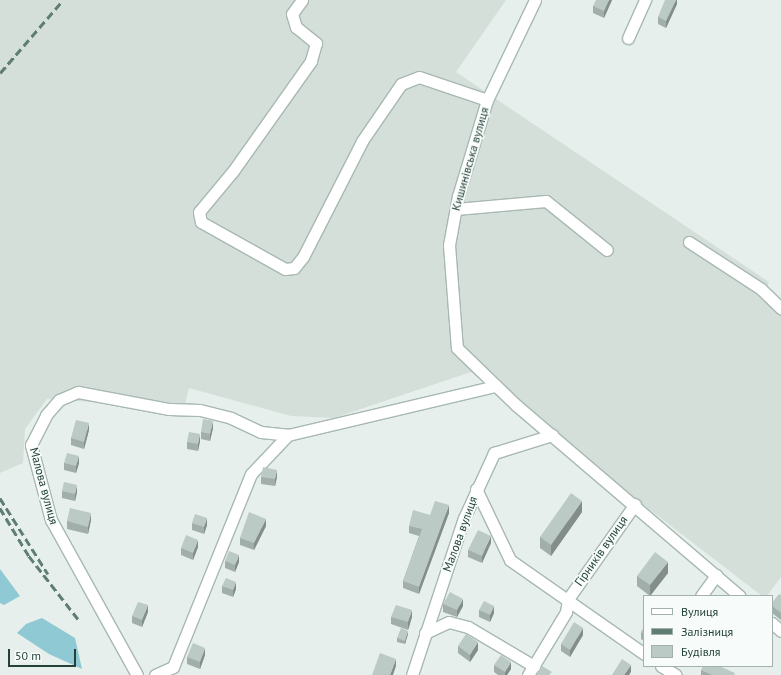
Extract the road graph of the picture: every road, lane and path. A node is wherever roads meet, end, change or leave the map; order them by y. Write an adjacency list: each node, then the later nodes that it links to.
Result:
1 (302, 0): 5 (street)
2 (535, 0): 5 (street, Кишинівська вулиця)
3 (645, 0): 4 (street)
4 (628, 38)
5 (487, 100): 6 (street, Кишинівська вулиця)
6 (456, 209): 8 (street); 10 (street, Кишинівська вулиця)
7 (689, 242): 9 (street)
8 (607, 250)
9 (781, 308)
10 (495, 386): 11 (street, Малова вулиця); 12 (street, Кишинівська вулиця)
11 (288, 435): 25 (street, Малова вулиця); 26 (street)
12 (552, 435): 13 (street, Малова вулиця); 14 (street, Кишинівська вулиця)
13 (476, 489): 18 (street, Гірників вулиця); 21 (street, Малова вулиця)
14 (635, 504): 15 (street, Кишинівська вулиця); 18 (street, Гірників вулиця)
15 (716, 575): 16 (street); 17 (street, Кишинівська вулиця)
16 (702, 595)
17 (739, 595)
18 (568, 599): 22 (street); 24 (street, Гірників вулиця)
19 (773, 624): 20 (street)
20 (781, 631)
21 (426, 633): 24 (street); 27 (street, Малова вулиця)
22 (643, 653)
23 (662, 667): 28 (street)
24 (531, 670)
25 (137, 675)
26 (155, 675)
27 (412, 675)
28 (676, 675)

